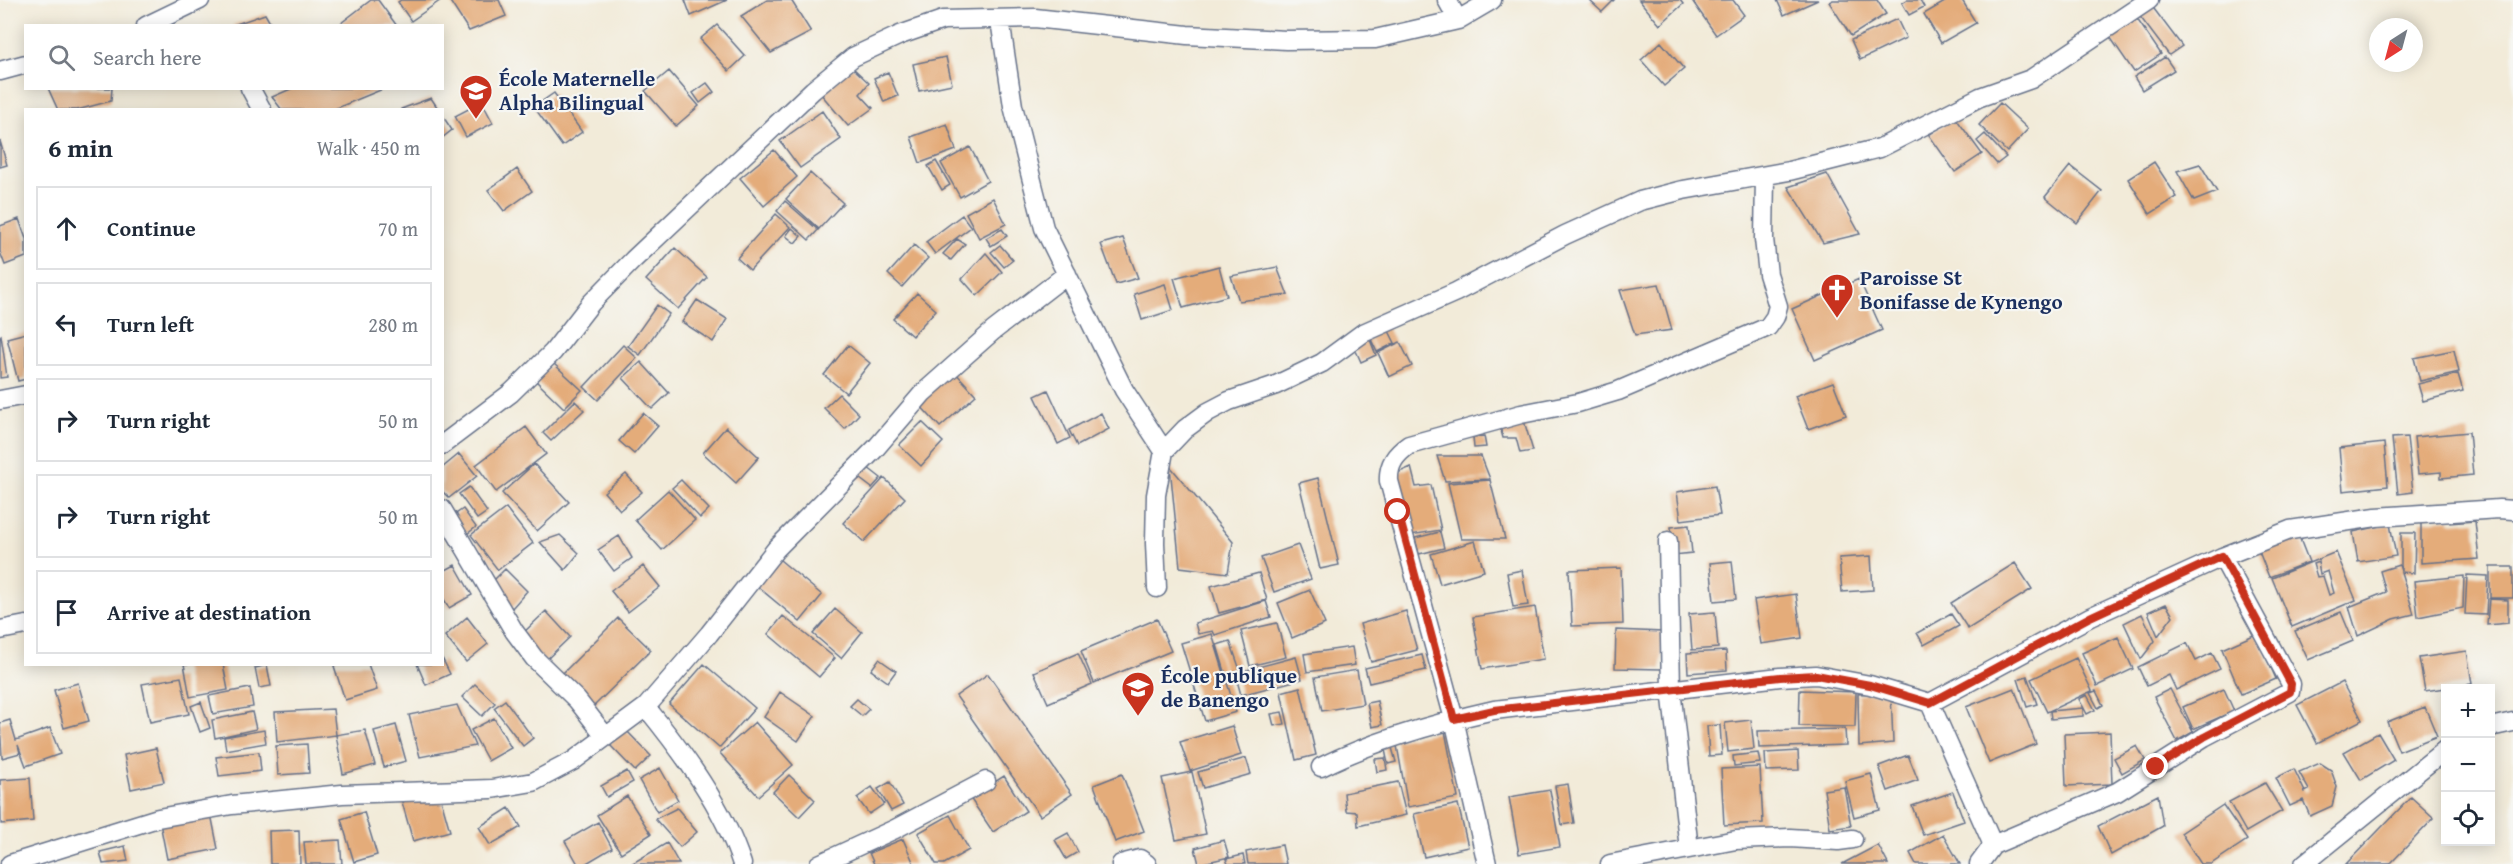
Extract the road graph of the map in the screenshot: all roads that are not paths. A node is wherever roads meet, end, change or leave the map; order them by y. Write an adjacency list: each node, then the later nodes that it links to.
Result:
1 (200, 0): 7 (street)
2 (1447, 0): 6 (street)
3 (1492, 0): 6 (street)
4 (2149, 0): 12 (street)
5 (1000, 20): 6 (street); 13 (street); 16 (street)
6 (1458, 20)
7 (150, 24)
8 (24, 65): 9 (street)
9 (0, 71)
10 (251, 90): 11 (street)
11 (261, 108)
12 (1765, 176): 17 (street); 28 (street)
13 (1067, 274): 17 (street); 27 (street)
14 (24, 395): 15 (street)
15 (0, 400)
16 (444, 443)
17 (1164, 451): 22 (street)
18 (2513, 510): 21 (street)
19 (444, 512): 31 (street)
20 (1668, 541): 25 (street)
21 (2222, 556): 26 (street); 36 (street)
22 (1157, 588)
23 (24, 625): 24 (street)
24 (0, 630)
25 (1671, 689): 26 (street); 28 (street); 37 (street)
26 (1930, 703): 36 (street)
27 (646, 707): 31 (street); 39 (street)
28 (1454, 719): 33 (street); 43 (street)
29 (2513, 722): 30 (street)
30 (2495, 726)
31 (606, 737): 38 (street)
32 (2441, 752): 46 (street)
33 (1321, 766)
34 (986, 781): 40 (street)
35 (1853, 839): 37 (street)
36 (1993, 845): 45 (street)
37 (1689, 849): 44 (street)
38 (10, 864)
39 (742, 864)
40 (819, 864)
41 (1121, 864): 42 (street)
42 (1147, 864)
43 (1487, 864)
44 (1610, 864)
45 (1979, 864)
46 (2304, 864)

